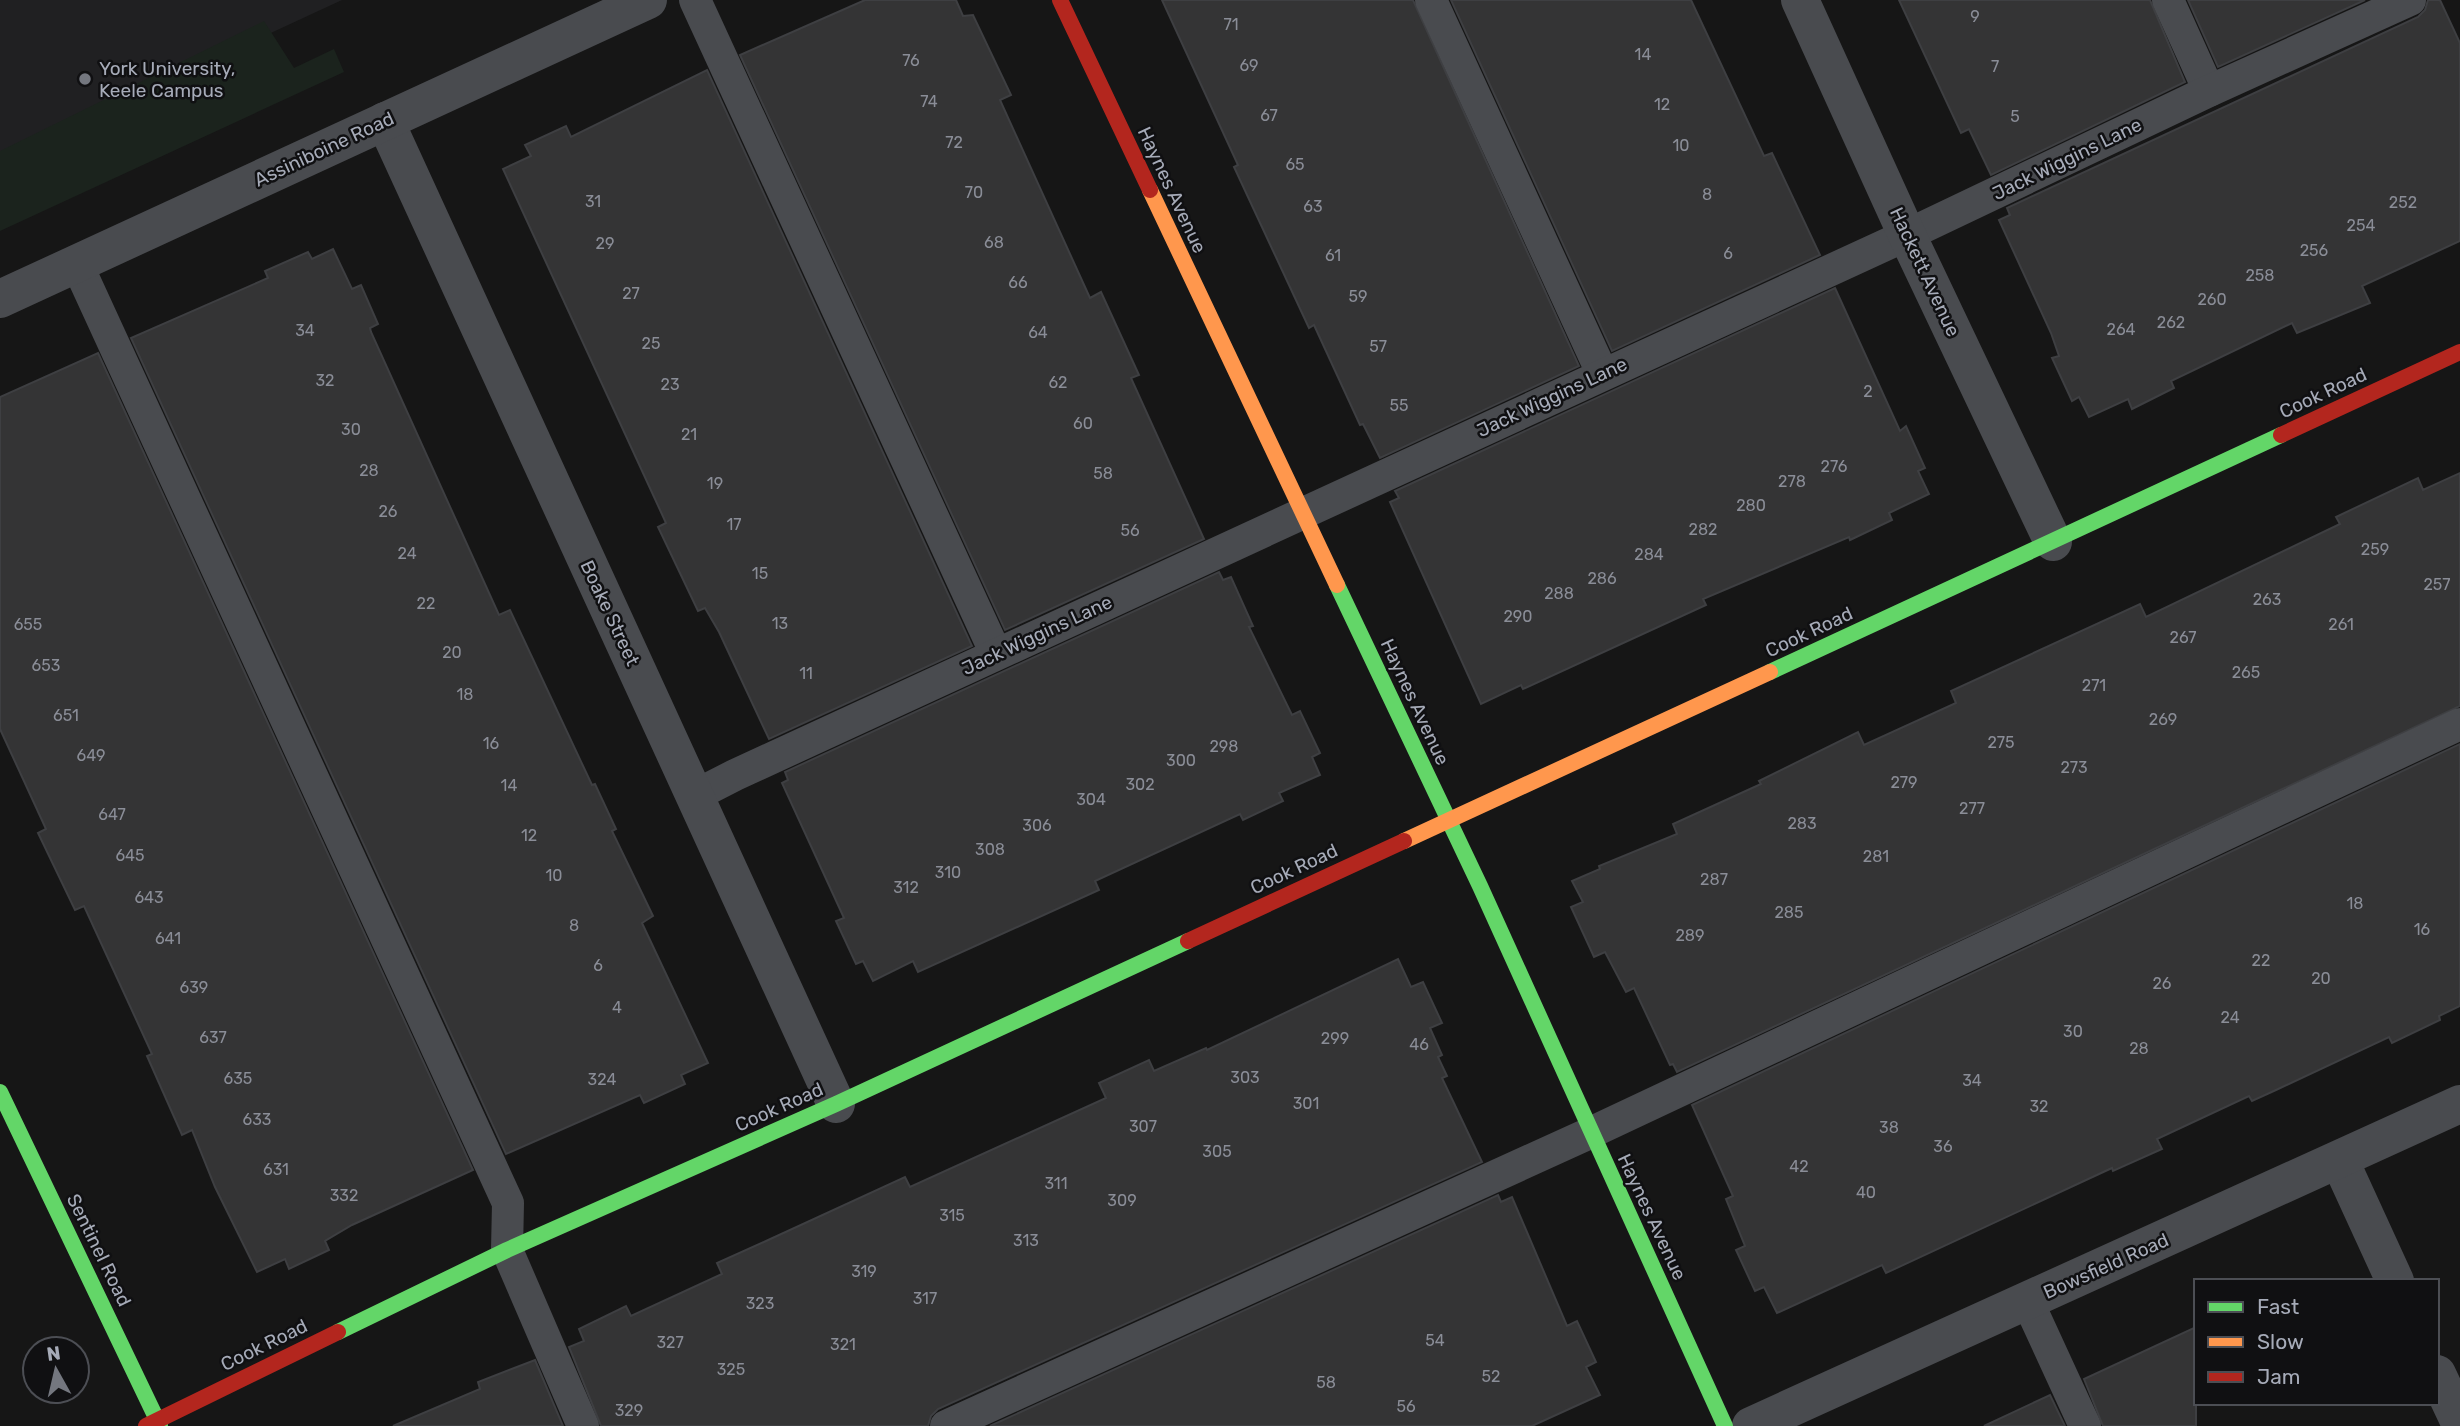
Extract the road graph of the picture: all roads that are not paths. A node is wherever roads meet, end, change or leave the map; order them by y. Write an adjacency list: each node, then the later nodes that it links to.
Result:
1 (648, 0): 9 (street, Assiniboine Road)
2 (695, 0): 17 (lane)
3 (1059, 0): 15 (street, Haynes Avenue)
4 (1431, 0): 14 (lane)
5 (1800, 0): 10 (street, Hackett Avenue)
6 (2168, 0): 8 (lane)
7 (2410, 0): 8 (lane, Jack Wiggins Lane)
8 (2209, 91): 10 (lane, Jack Wiggins Lane)
9 (385, 121): 11 (street, Assiniboine Road); 19 (street, Boake Street)
10 (1907, 236): 14 (lane, Jack Wiggins Lane); 16 (street, Hackett Avenue)
11 (77, 264): 12 (street, Assiniboine Road); 26 (lane)
12 (0, 299)
13 (2460, 352): 16 (street, Cook Road)
14 (1602, 373): 15 (lane, Jack Wiggins Lane)
15 (1301, 512): 17 (lane, Jack Wiggins Lane); 20 (street, Haynes Avenue)
16 (2053, 542): 20 (street, Cook Road)
17 (996, 654): 19 (lane, Jack Wiggins Lane)
18 (2460, 724): 24 (lane)
19 (694, 796): 22 (street, Boake Street)
20 (1448, 821): 22 (street, Cook Road); 24 (street, Haynes Avenue)
21 (0, 1092): 31 (street, Sentinel Road)
22 (836, 1104): 26 (street, Cook Road)
23 (2460, 1104): 25 (street, Bowsfield Road)
24 (1590, 1133): 33 (lane); 34 (street, Haynes Avenue)
25 (2340, 1161): 27 (street); 28 (street, Bowsfield Road)
26 (507, 1250): 31 (street, Cook Road); 32 (lane)
27 (2394, 1279)
28 (2028, 1302): 35 (street, Bowsfield Road); 36 (lane)
29 (2439, 1378): 30 (street)
30 (2460, 1423)
31 (154, 1424)
32 (583, 1426)
33 (946, 1426)
34 (1725, 1426)
35 (1751, 1426)
36 (2085, 1426)

